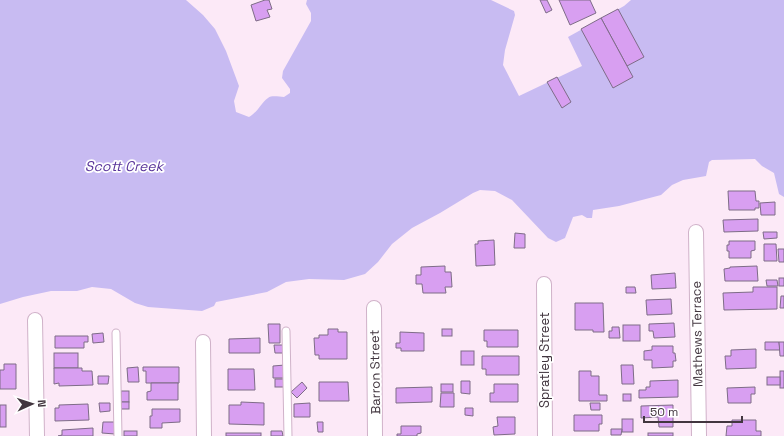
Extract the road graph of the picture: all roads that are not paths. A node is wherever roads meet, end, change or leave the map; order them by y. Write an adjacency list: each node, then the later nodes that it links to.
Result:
1 (696, 232): 14 (street, Mathews Terrace)
2 (544, 284): 13 (street, Spratley Street)
3 (374, 308): 12 (street, Barron Street)
4 (35, 320): 8 (street)
5 (286, 331): 11 (lane)
6 (116, 333): 9 (lane)
7 (203, 342): 10 (street)
8 (36, 436)
9 (118, 436)
10 (204, 436)
11 (288, 436)
12 (375, 436)
13 (545, 436)
14 (699, 436)

